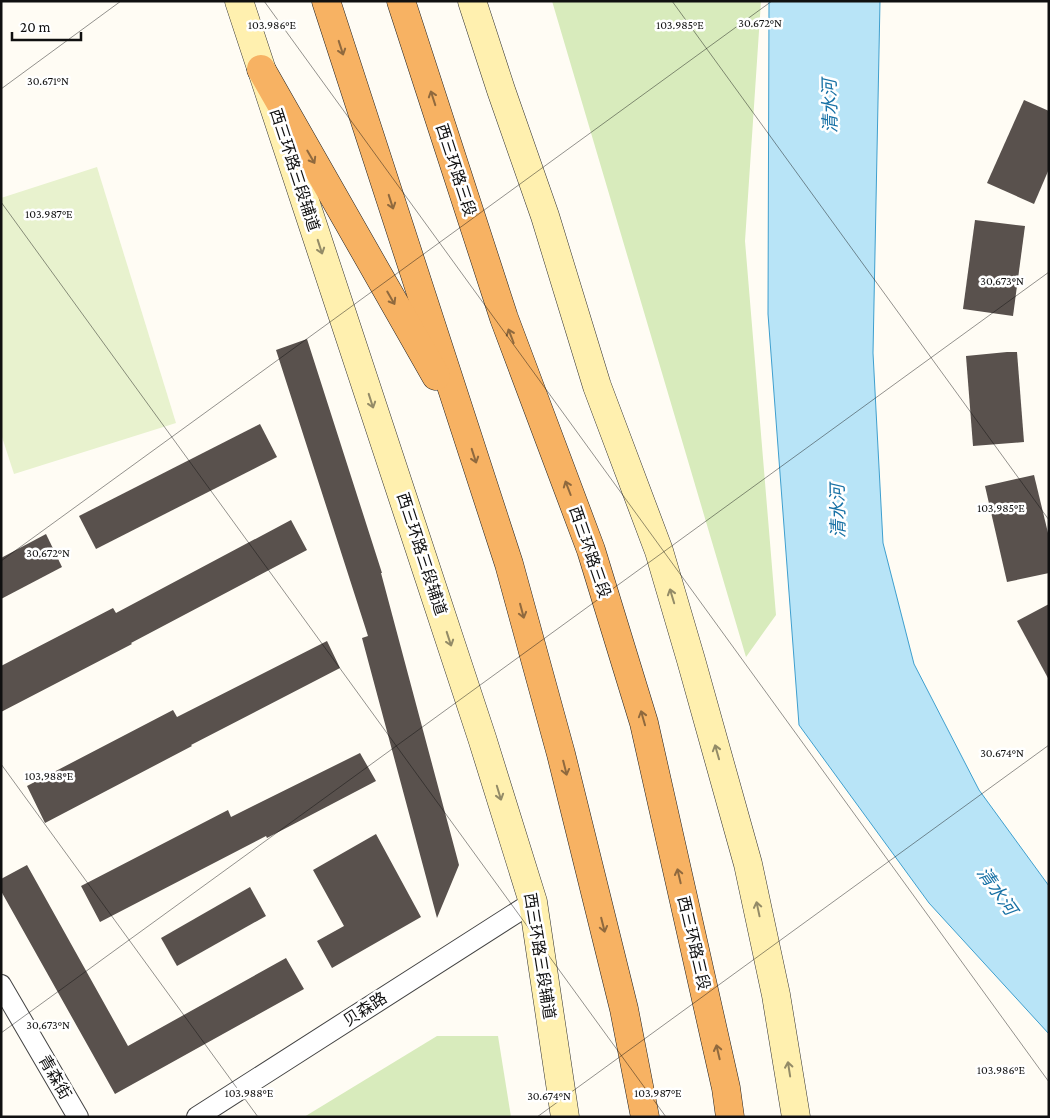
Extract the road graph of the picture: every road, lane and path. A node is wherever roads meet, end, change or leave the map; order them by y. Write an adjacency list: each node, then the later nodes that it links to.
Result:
1 (239, 1): 5 (main road, 西三环路三段辅道)
2 (326, 1): 6 (highway, one-way to 6)
3 (401, 1): 9 (highway, 西三环路三段, one-way to 3)
4 (472, 1): 16 (main road, one-way to 4)
5 (261, 69): 6 (highway, one-way to 6); 7 (main road, 西三环路三段辅道, one-way to 7)
6 (465, 428): 13 (highway, one-way to 13)
7 (534, 902): 11 (street, 贝森路); 12 (main road, 西三环路三段辅道)
8 (1, 985): 10 (street, 青森街)
9 (726, 1088): 14 (highway, 西三环路三段); 15 (highway)
10 (78, 1117)
11 (197, 1117)
12 (565, 1117)
13 (644, 1117)
14 (730, 1117)
15 (737, 1117)
16 (796, 1117)

